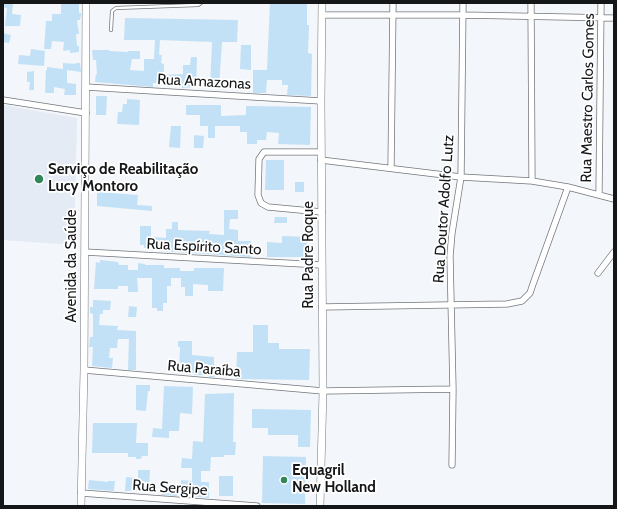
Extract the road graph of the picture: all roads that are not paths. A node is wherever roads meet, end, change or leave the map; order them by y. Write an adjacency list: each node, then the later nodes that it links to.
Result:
1 (86, 3): 15 (street, Avenida da Saúde)
2 (201, 3): 14 (lane)
3 (322, 3): 8 (street, Rua Padre Roque)
4 (393, 3): 9 (street)
5 (463, 3): 10 (street, Rua Doutor Adolfo Lutz)
6 (532, 3): 11 (street)
7 (601, 3): 12 (street, Rua Maestro Carlos Gomes)
8 (322, 15): 9 (street); 17 (street, Rua Padre Roque)
9 (393, 15): 10 (street); 21 (street)
10 (462, 15): 11 (street); 22 (street, Rua Doutor Adolfo Lutz)
11 (531, 16): 12 (street); 23 (street)
12 (601, 18): 13 (street); 25 (street, Rua Maestro Carlos Gomes)
13 (614, 18)
14 (111, 30)
15 (86, 87): 17 (street, Rua Amazonas); 18 (street, Avenida da Saúde)
16 (3, 100): 18 (street)
17 (321, 101): 19 (street, Rua Padre Roque)
18 (86, 113): 28 (street, Avenida da Saúde)
19 (321, 152): 20 (street, Rua Padre Roque); 27 (street)
20 (321, 160): 21 (street); 27 (street, Rua Padre Roque)
21 (391, 168): 22 (street)
22 (461, 177): 23 (street); 32 (street, Rua Doutor Adolfo Lutz)
23 (532, 180): 24 (street)
24 (568, 187): 25 (street); 32 (street)
25 (599, 194): 26 (street)
26 (614, 199)
27 (322, 212): 30 (street, Rua Padre Roque)
28 (85, 252): 30 (street, Rua Espírito Santo); 34 (street, Avenida da Saúde)
29 (614, 252): 31 (street)
30 (321, 265): 33 (street, Rua Padre Roque)
31 (598, 273)
32 (451, 305): 33 (street); 35 (street, Rua Doutor Adolfo Lutz)
33 (322, 306): 36 (street, Rua Padre Roque)
34 (84, 370): 36 (street, Rua Paraíba); 38 (street, Avenida da Saúde)
35 (453, 389): 36 (street, Rua Paraíba); 37 (street, Rua Doutor Adolfo Lutz)
36 (322, 390): 41 (street, Rua Padre Roque)
37 (452, 465)
38 (81, 493): 39 (street, Avenida da Saúde); 40 (street, Rua Sergipe)
39 (81, 506)
40 (257, 506)
41 (320, 506)

